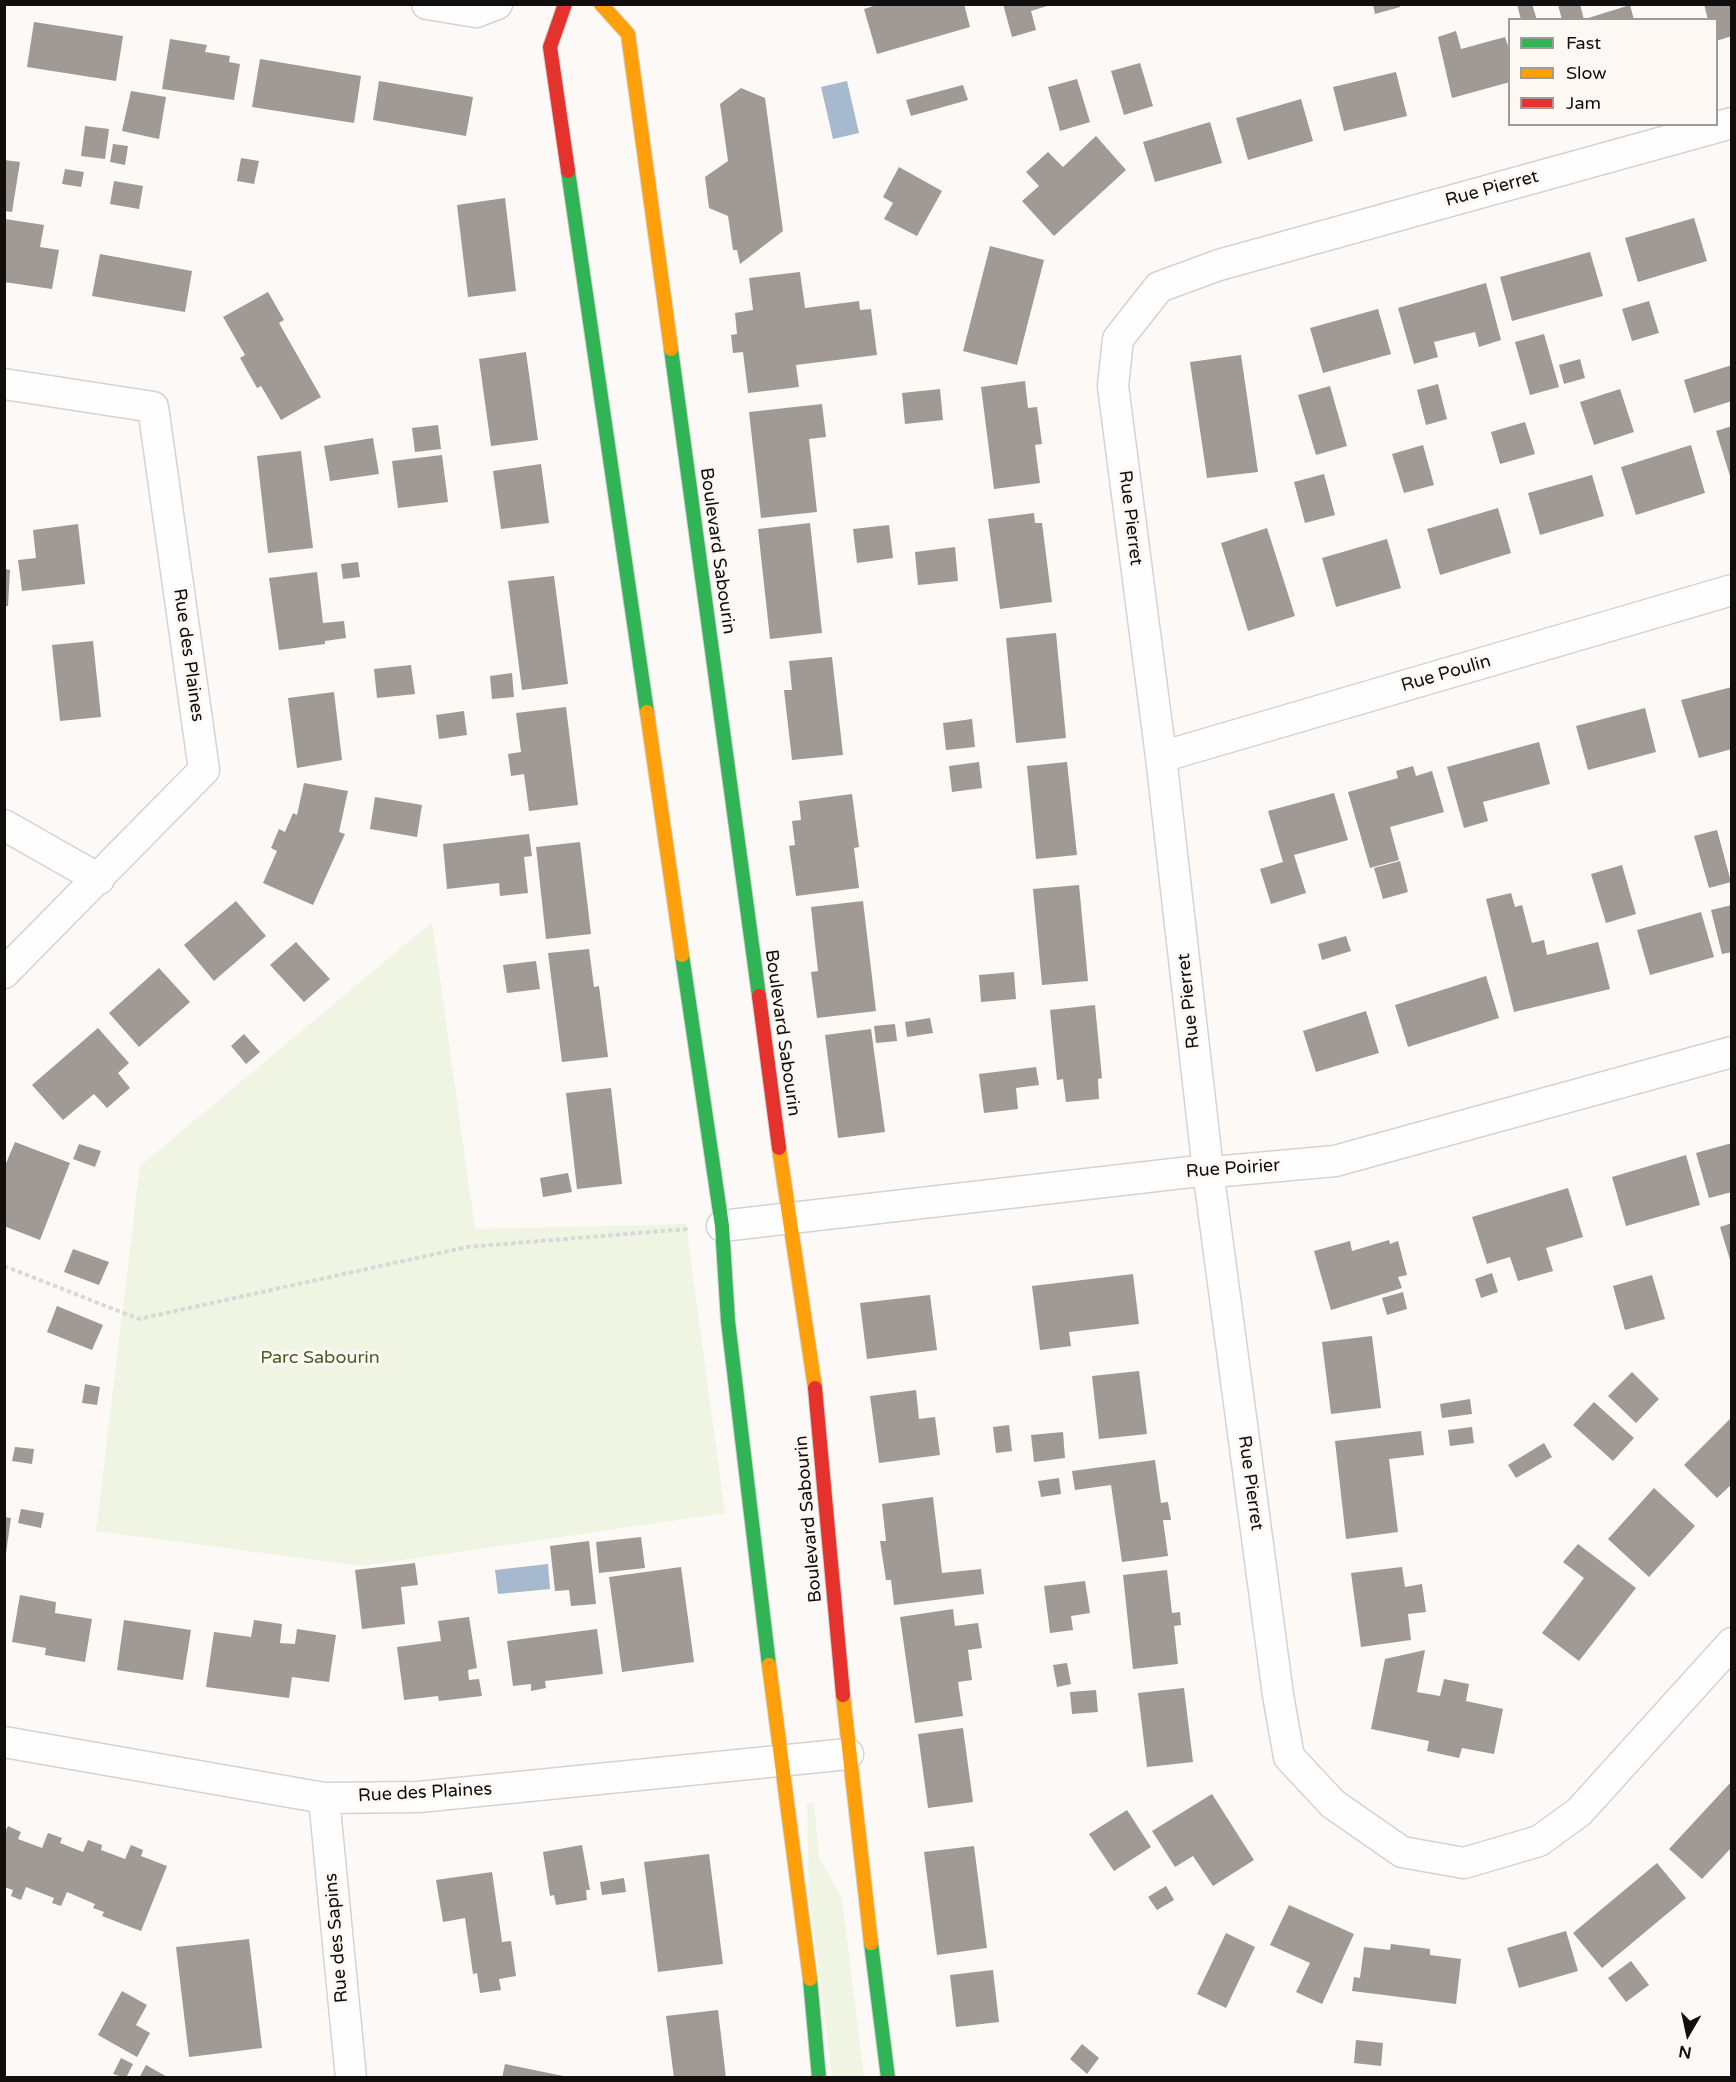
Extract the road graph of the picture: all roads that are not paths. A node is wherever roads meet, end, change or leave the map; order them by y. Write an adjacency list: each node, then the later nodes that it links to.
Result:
1 (428, 4): 2 (street)
2 (497, 4)
3 (565, 4): 15 (street)
4 (601, 4): 14 (street, Boulevard Sabourin)
5 (1731, 123): 8 (street, Rue Pierret)
6 (4, 384): 10 (street, Rue des Plaines)
7 (1731, 590): 8 (street, Rue Poulin)
8 (1161, 757): 13 (street, Rue Pierret)
9 (4, 825): 10 (street)
10 (99, 879): 11 (street, Rue des Plaines)
11 (4, 973)
12 (1731, 1052): 13 (street, Rue Poirier)
13 (1208, 1170): 14 (street, Rue Poirier); 16 (street, Rue Pierret)
14 (789, 1219): 15 (street, Rue Poirier); 18 (street, Boulevard Sabourin)
15 (722, 1226): 19 (street)
16 (1731, 1643)
17 (4, 1742): 20 (street, Rue des Plaines)
18 (848, 1754): 19 (street, Rue des Plaines); 23 (street, Boulevard Sabourin)
19 (781, 1762): 20 (street, Rue des Plaines); 22 (street)
20 (324, 1798): 21 (street, Rue des Sapins)
21 (351, 2078)
22 (819, 2078)
23 (888, 2078)

